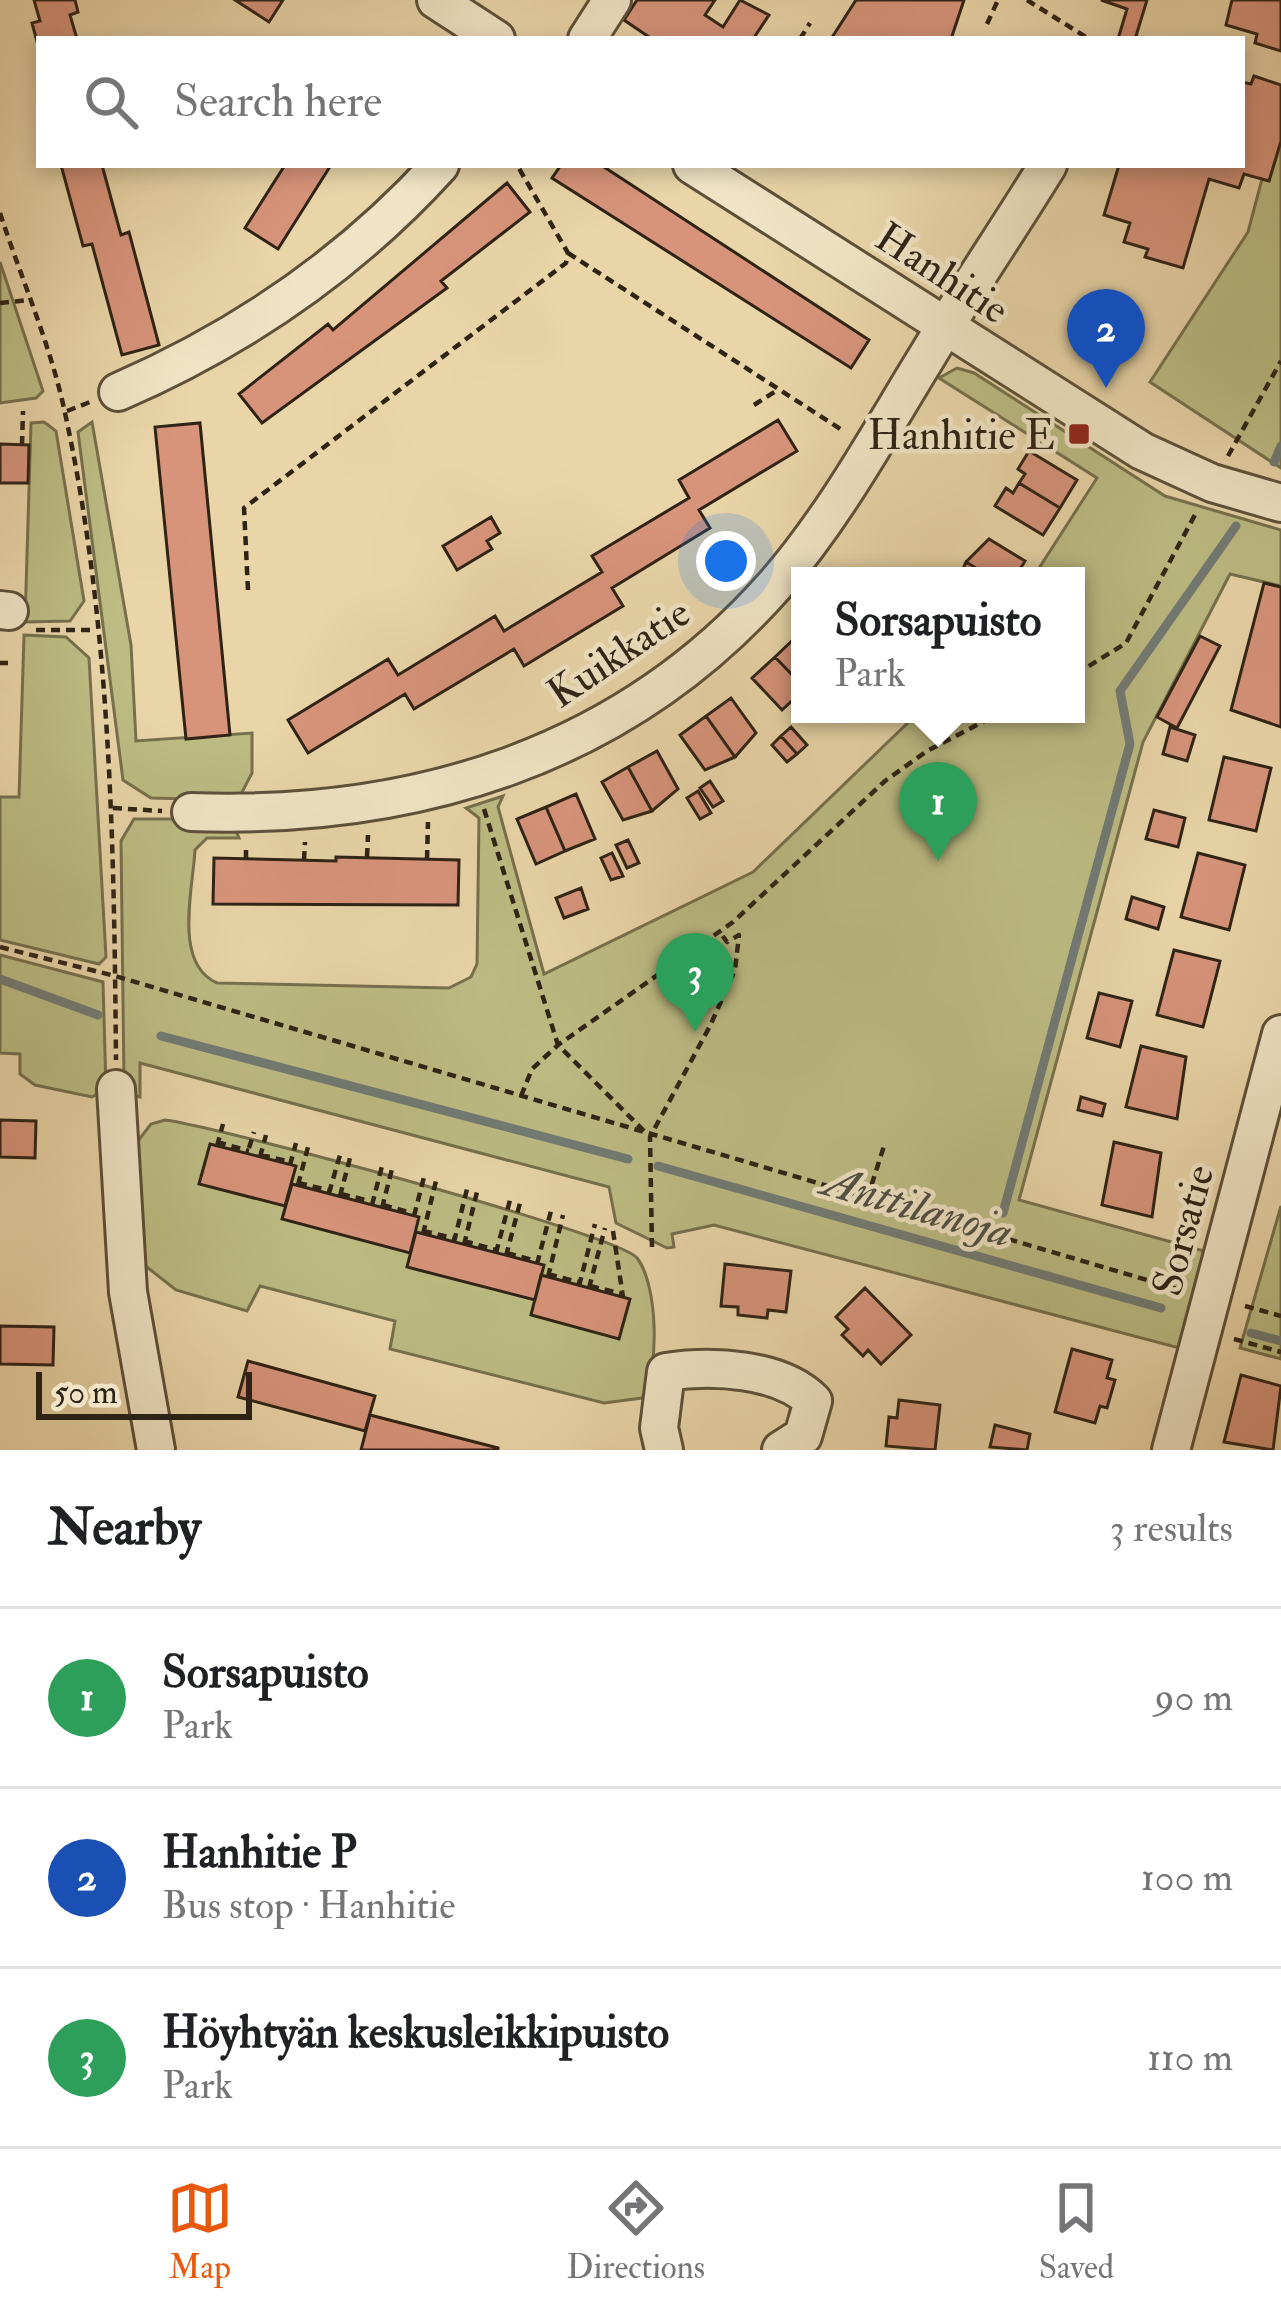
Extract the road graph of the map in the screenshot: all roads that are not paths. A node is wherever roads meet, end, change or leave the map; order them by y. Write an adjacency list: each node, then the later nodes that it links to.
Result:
1 (436, 0): 3 (street)
2 (612, 0): 4 (street)
3 (491, 36)
4 (589, 36)
5 (437, 168): 9 (street)
6 (697, 168): 8 (street, Hanhitie)
7 (1046, 168): 8 (street, Kuikkatie)
8 (944, 327): 10 (street, Hanhitie); 11 (street, Kuikkatie)
9 (118, 392)
10 (1281, 503)
11 (191, 812)
12 (1281, 1034): 17 (street, Sorsatie)
13 (116, 1089): 14 (street)
14 (156, 1450)
15 (664, 1450): 16 (street)
16 (781, 1450)
17 (1171, 1450)

